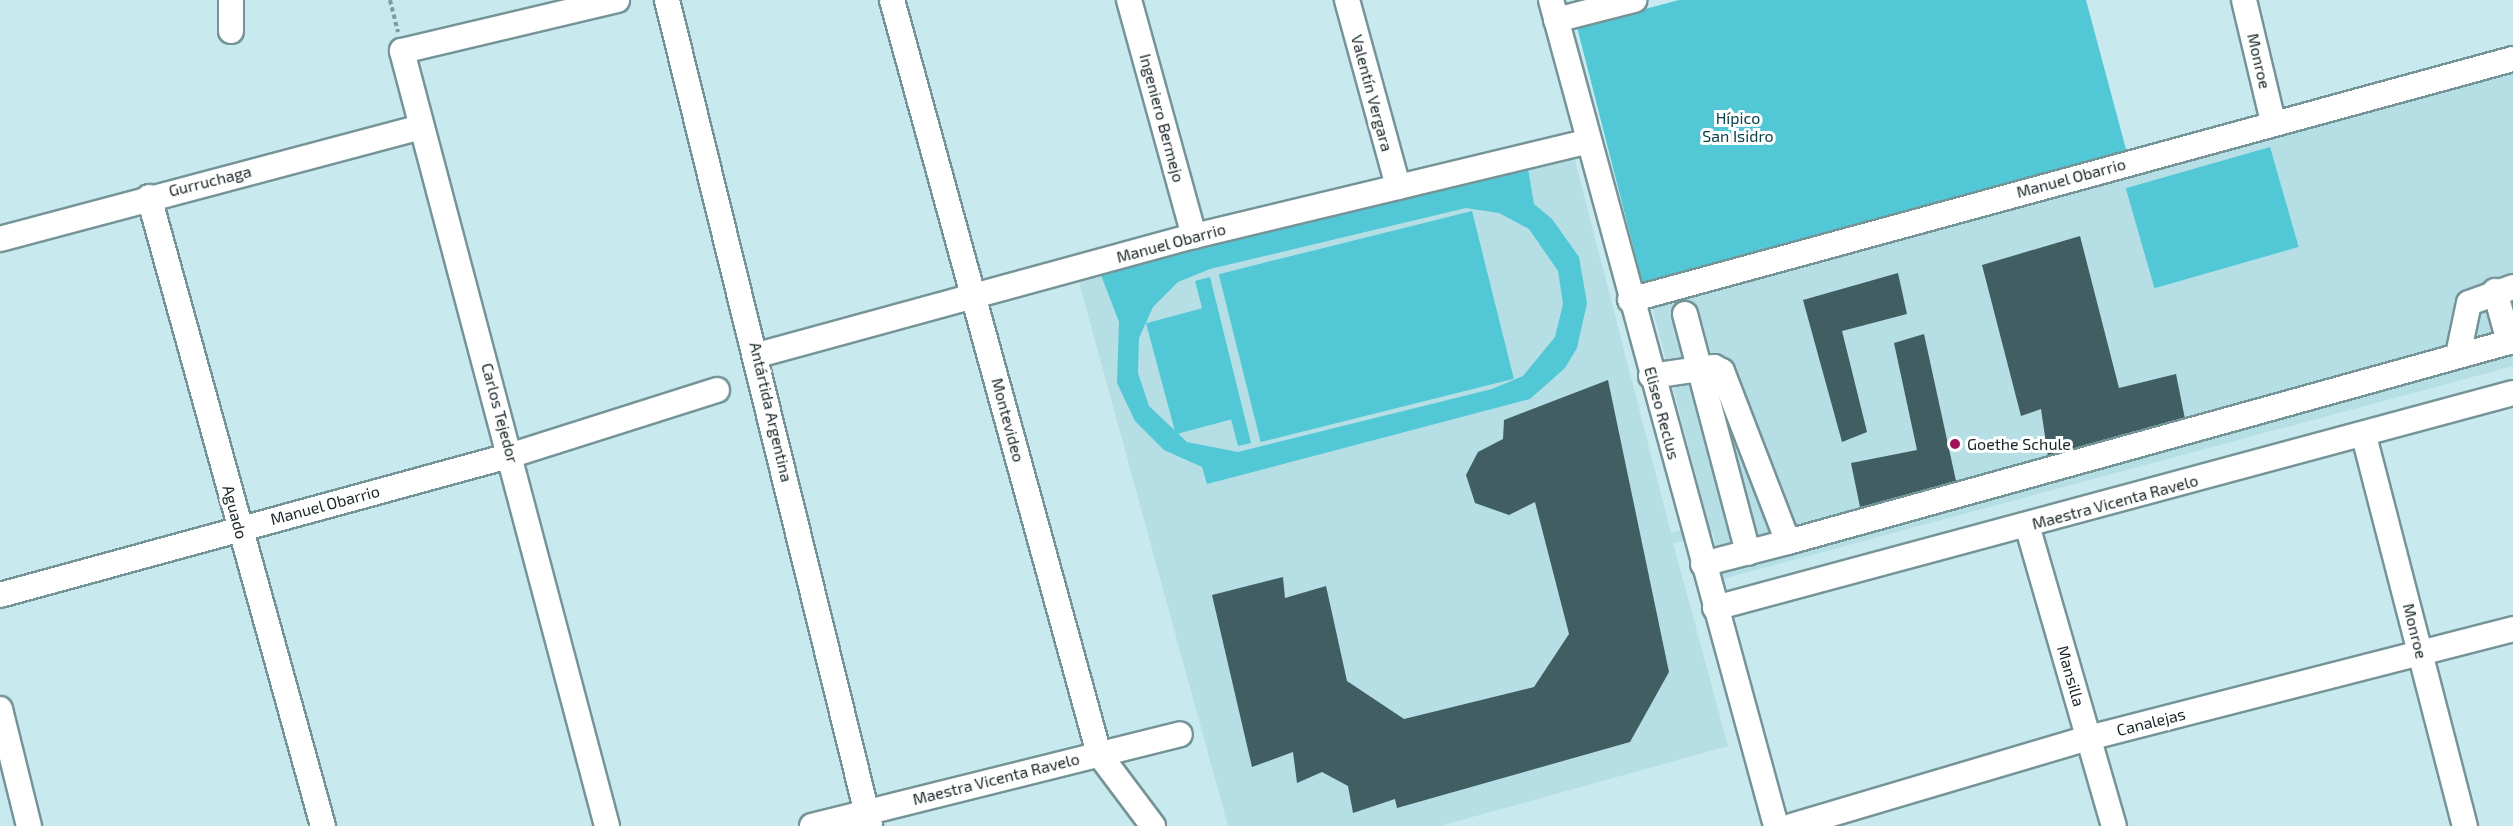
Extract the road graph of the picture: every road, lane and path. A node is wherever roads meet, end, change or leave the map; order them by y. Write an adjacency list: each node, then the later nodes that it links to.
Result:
1 (231, 0): 11 (street)
2 (390, 0): 12 (path)
3 (617, 0): 12 (street)
4 (667, 0): 26 (street, Antártida Argentina)
5 (892, 0): 22 (street, Montevideo)
6 (1129, 0): 19 (street, Ingeniero Bermejo)
7 (1347, 0): 17 (street, Valentín Vergara)
8 (1634, 0): 10 (street)
9 (2244, 0): 14 (street, Monroe)
10 (1554, 10): 16 (street, Eliseo Reclus)
11 (231, 31)
12 (402, 51): 15 (street, Carlos Tejedor)
13 (2513, 59): 14 (street, Manuel Obarrio)
14 (2274, 122): 23 (street, Manuel Obarrio)
15 (422, 127): 18 (street, Gurruchaga); 33 (street, Carlos Tejedor)
16 (1587, 142): 17 (street, Manuel Obarrio); 23 (street, Eliseo Reclus)
17 (1398, 187): 19 (street, Manuel Obarrio)
18 (149, 197): 20 (street, Gurruchaga); 35 (street, Aguado)
19 (1194, 236): 22 (street, Manuel Obarrio)
20 (0, 239)
21 (2504, 289): 25 (street); 27 (street)
22 (975, 297): 26 (street, Manuel Obarrio); 46 (street, Montevideo)
23 (1630, 300): 29 (street, Eliseo Reclus)
24 (1685, 314): 28 (street)
25 (2511, 341): 27 (street)
26 (758, 355): 47 (street, Antártida Argentina)
27 (2458, 355): 36 (street)
28 (1700, 368): 29 (street); 36 (street); 37 (street)
29 (1651, 376): 38 (street, Eliseo Reclus)
30 (717, 390): 33 (street, Manuel Obarrio)
31 (2513, 393): 32 (street, Maestra Vicenta Ravelo)
32 (2364, 436): 34 (street, Maestra Vicenta Ravelo); 42 (street, Monroe)
33 (512, 455): 35 (street, Manuel Obarrio); 50 (street, Carlos Tejedor)
34 (2027, 525): 40 (street, Maestra Vicenta Ravelo); 45 (street, Mansilla)
35 (239, 528): 39 (street, Manuel Obarrio); 49 (street, Aguado)
36 (1788, 542): 37 (street)
37 (1748, 553): 38 (street)
38 (1703, 564): 40 (street, Eliseo Reclus)
39 (0, 595)
40 (1715, 608): 53 (street, Eliseo Reclus)
41 (2513, 629): 42 (street, Canalejas)
42 (2420, 653): 45 (street, Canalejas); 56 (street, Monroe)
43 (0, 709): 48 (street)
44 (1180, 734): 46 (street, Maestra Vicenta Ravelo)
45 (2089, 738): 54 (street, Canalejas); 55 (street, Mansilla)
46 (1099, 754): 47 (street, Maestra Vicenta Ravelo); 52 (street, Montevideo)
47 (868, 819): 51 (street, Maestra Vicenta Ravelo)
48 (29, 826)
49 (323, 826)
50 (607, 826)
51 (812, 826)
52 (1153, 826)
53 (1776, 826)
54 (1791, 826)
55 (2114, 826)
56 (2465, 826)

